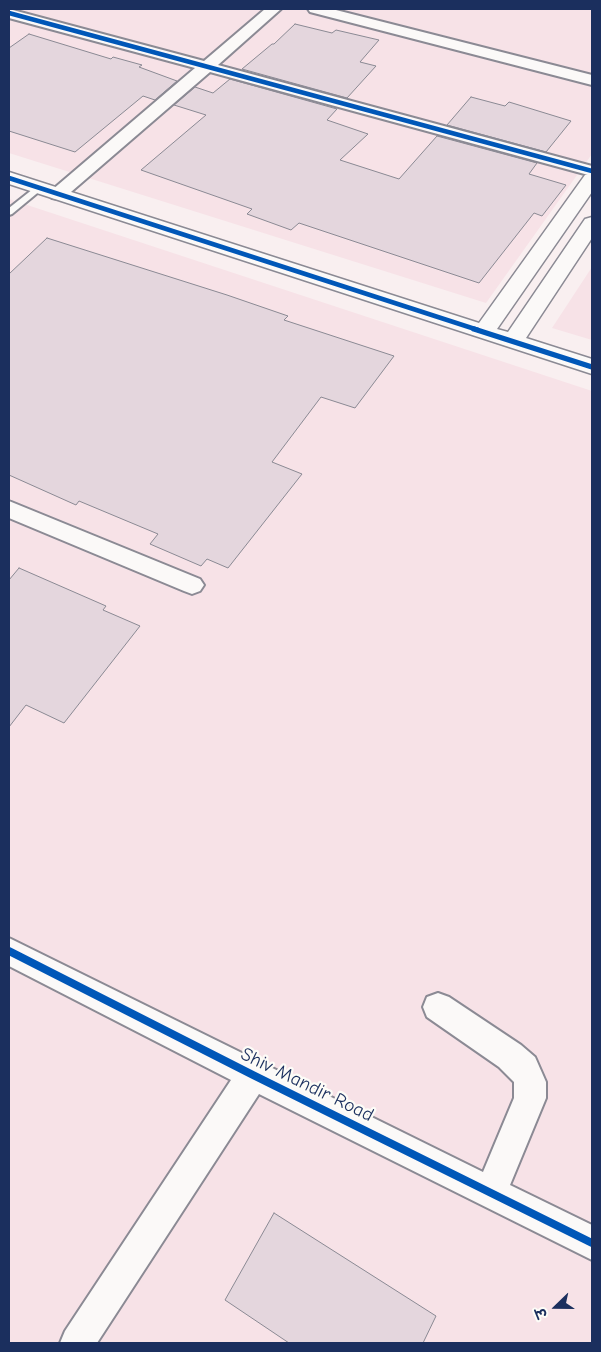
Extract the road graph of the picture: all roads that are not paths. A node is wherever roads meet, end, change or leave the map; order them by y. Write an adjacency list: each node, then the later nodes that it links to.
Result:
1 (274, 9): 4 (street)
2 (315, 9): 5 (street)
3 (9, 13): 4 (street)
4 (207, 66): 6 (street); 10 (street)
5 (592, 80)
6 (592, 171)
7 (9, 178): 9 (street)
8 (592, 179): 13 (street)
9 (38, 188): 10 (street); 11 (lane)
10 (58, 194): 13 (street)
11 (9, 212)
12 (592, 223): 14 (street)
13 (484, 331): 14 (street)
14 (513, 341): 15 (street)
15 (592, 367)
16 (9, 509): 17 (street)
17 (192, 585)
18 (9, 951): 20 (street, Shiv Mandir Road)
19 (438, 1007): 21 (street)
20 (253, 1075): 21 (street, Shiv Mandir Road); 23 (street)
21 (490, 1193): 22 (street, Shiv Mandir Road)
22 (592, 1243)
23 (77, 1343)

